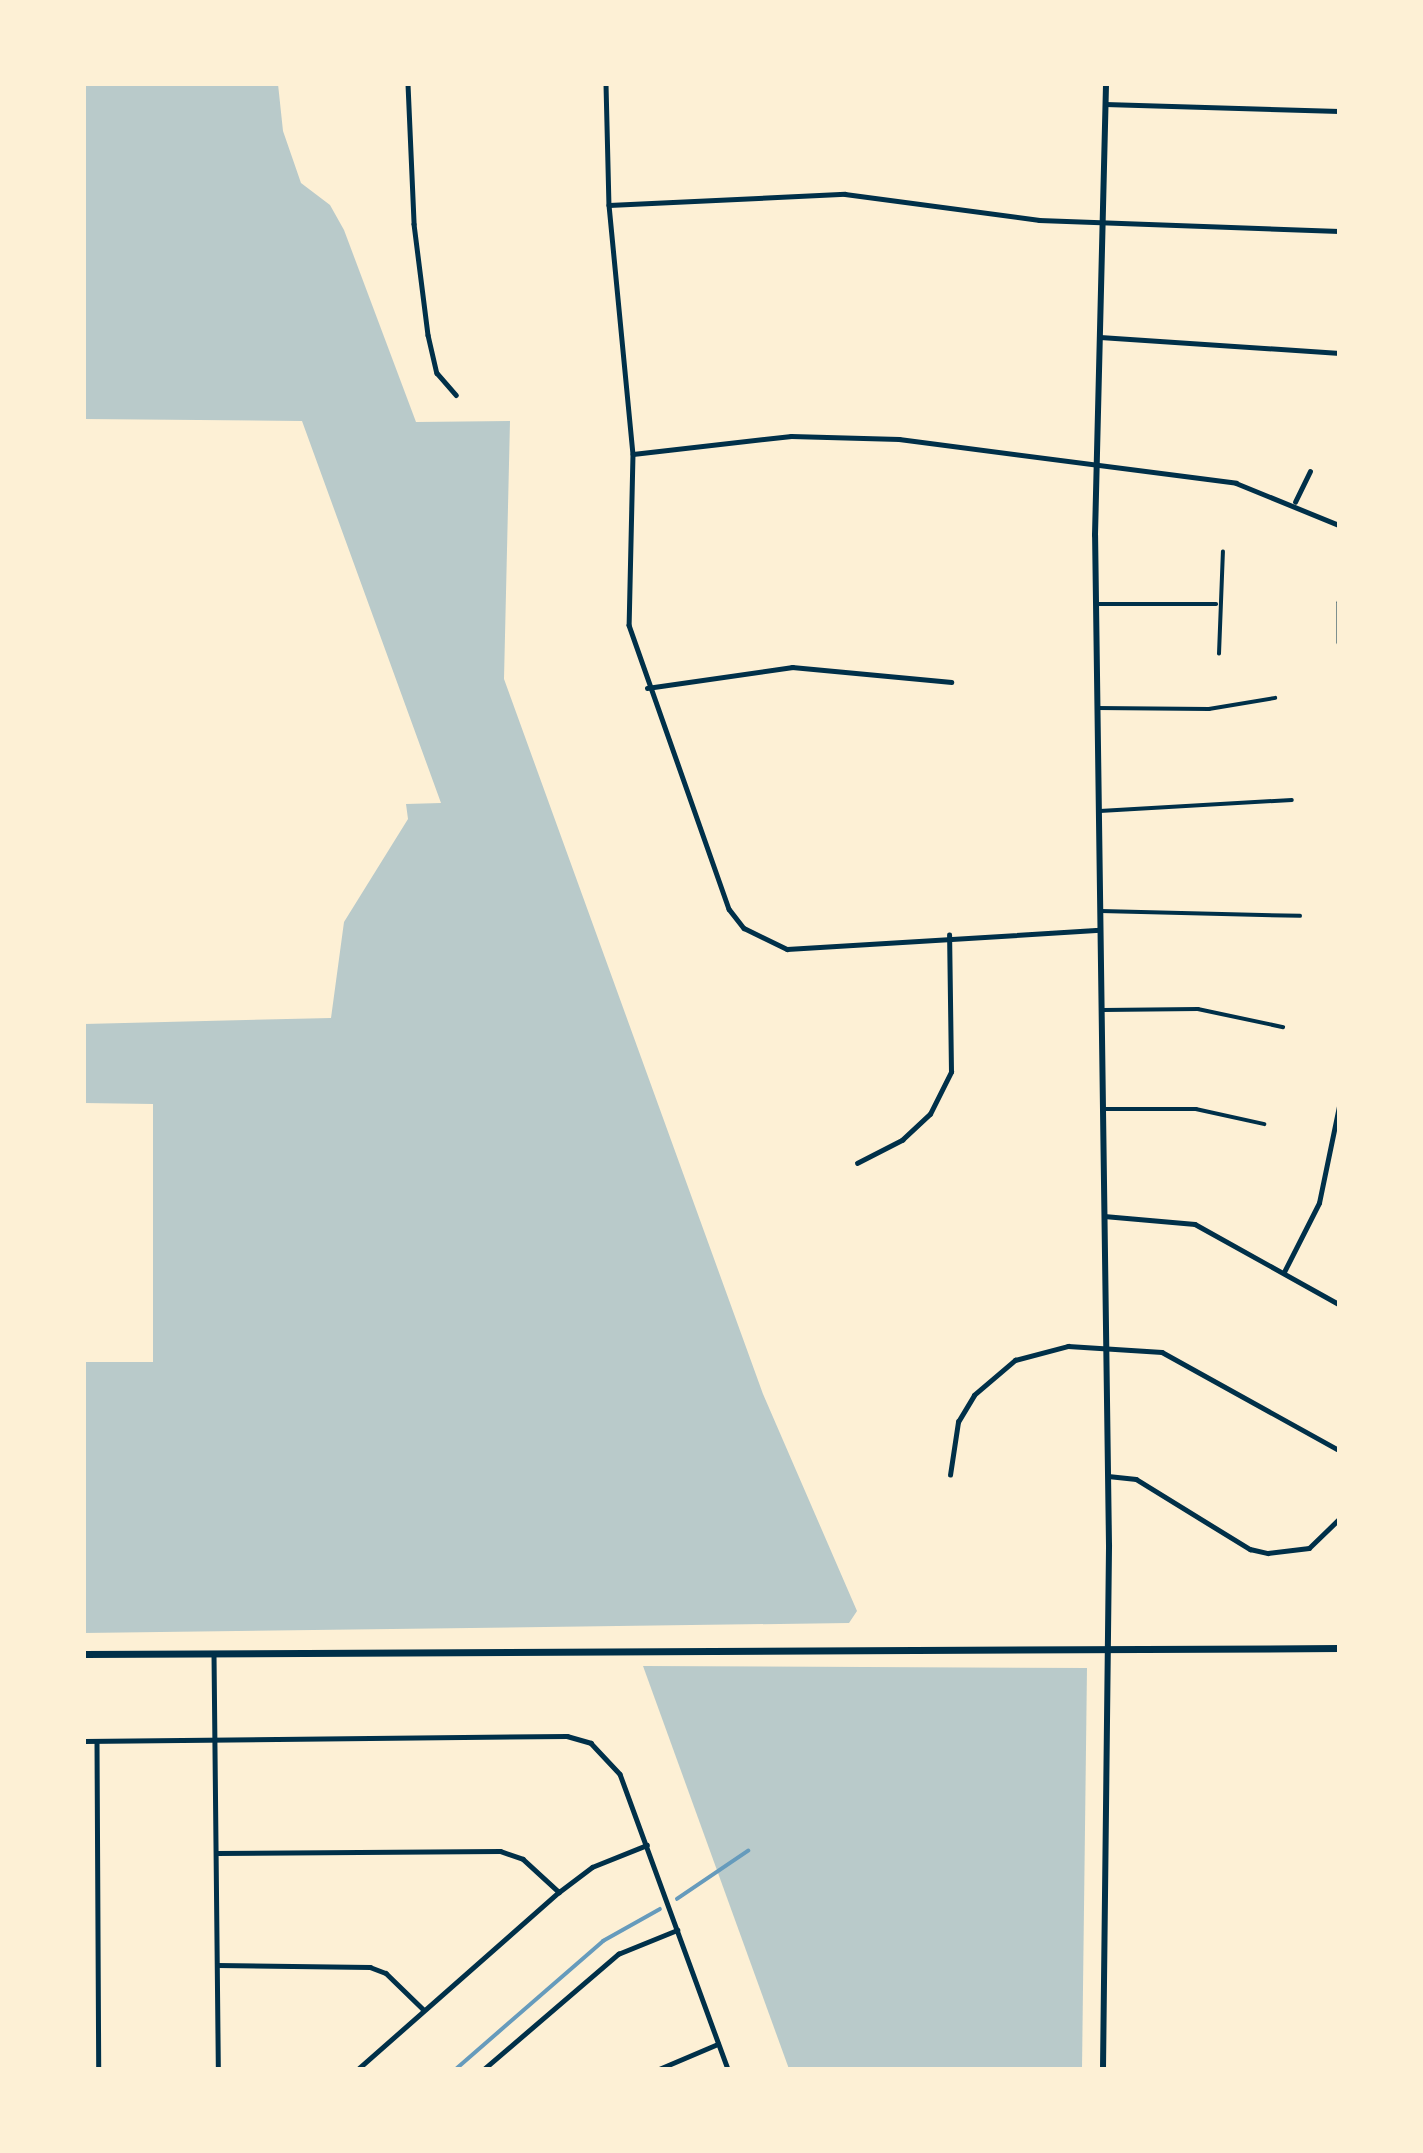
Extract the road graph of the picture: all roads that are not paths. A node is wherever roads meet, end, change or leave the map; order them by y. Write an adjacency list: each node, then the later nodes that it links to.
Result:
1 (408, 84): 11 (street)
2 (606, 84): 6 (street)
3 (1106, 84): 4 (street)
4 (1105, 104): 5 (street); 7 (street)
5 (1339, 111)
6 (609, 205): 7 (street); 12 (street)
7 (1102, 223): 8 (street); 9 (street)
8 (1339, 231)
9 (1100, 337): 10 (street); 13 (street)
10 (1339, 353)
11 (456, 394)
12 (633, 454): 13 (street); 24 (street)
13 (1095, 464): 15 (street); 19 (street)
14 (1310, 471): 15 (street)
15 (1295, 502): 16 (street)
16 (1339, 525)
17 (1223, 552): 20 (street)
18 (1339, 601): 21 (street)
19 (1095, 604): 20 (street); 26 (street)
20 (1216, 604): 22 (street)
21 (1339, 642)
22 (1219, 654)
23 (951, 682): 24 (street)
24 (647, 688): 32 (street)
25 (1275, 698): 26 (street)
26 (1097, 708): 28 (street)
27 (1292, 800): 28 (street)
28 (1098, 811): 29 (street)
29 (1099, 911): 30 (street); 31 (street)
30 (1300, 916)
31 (1099, 930): 32 (street); 33 (street)
32 (949, 935): 38 (street)
33 (1101, 1010): 34 (street); 36 (street)
34 (1283, 1027)
35 (1339, 1106): 40 (street)
36 (1102, 1110): 37 (street); 39 (street)
37 (1264, 1124)
38 (857, 1163)
39 (1104, 1216): 40 (street); 42 (street)
40 (1284, 1272): 41 (street)
41 (1339, 1304)
42 (1106, 1347): 43 (street); 44 (street); 45 (street)
43 (1339, 1450)
44 (950, 1475)
45 (1108, 1476): 46 (street); 47 (street)
46 (1339, 1519)
47 (1109, 1647): 48 (main road); 50 (main road); 67 (street)
48 (1339, 1648)
49 (84, 1654): 50 (main road)
50 (214, 1654): 51 (street)
51 (215, 1740): 53 (street); 54 (street); 55 (street)
52 (84, 1741): 53 (street)
53 (97, 1741): 61 (street)
54 (647, 1845): 56 (street); 57 (street)
55 (216, 1853): 56 (street); 58 (street)
56 (559, 1892): 59 (street)
57 (677, 1930): 60 (street); 64 (street)
58 (217, 1965): 59 (street); 62 (street)
59 (424, 2010): 63 (street)
60 (718, 2043): 65 (street); 66 (street)
61 (99, 2069)
62 (218, 2069)
63 (358, 2069)
64 (484, 2069)
65 (659, 2069)
66 (728, 2069)
67 (1103, 2069)

